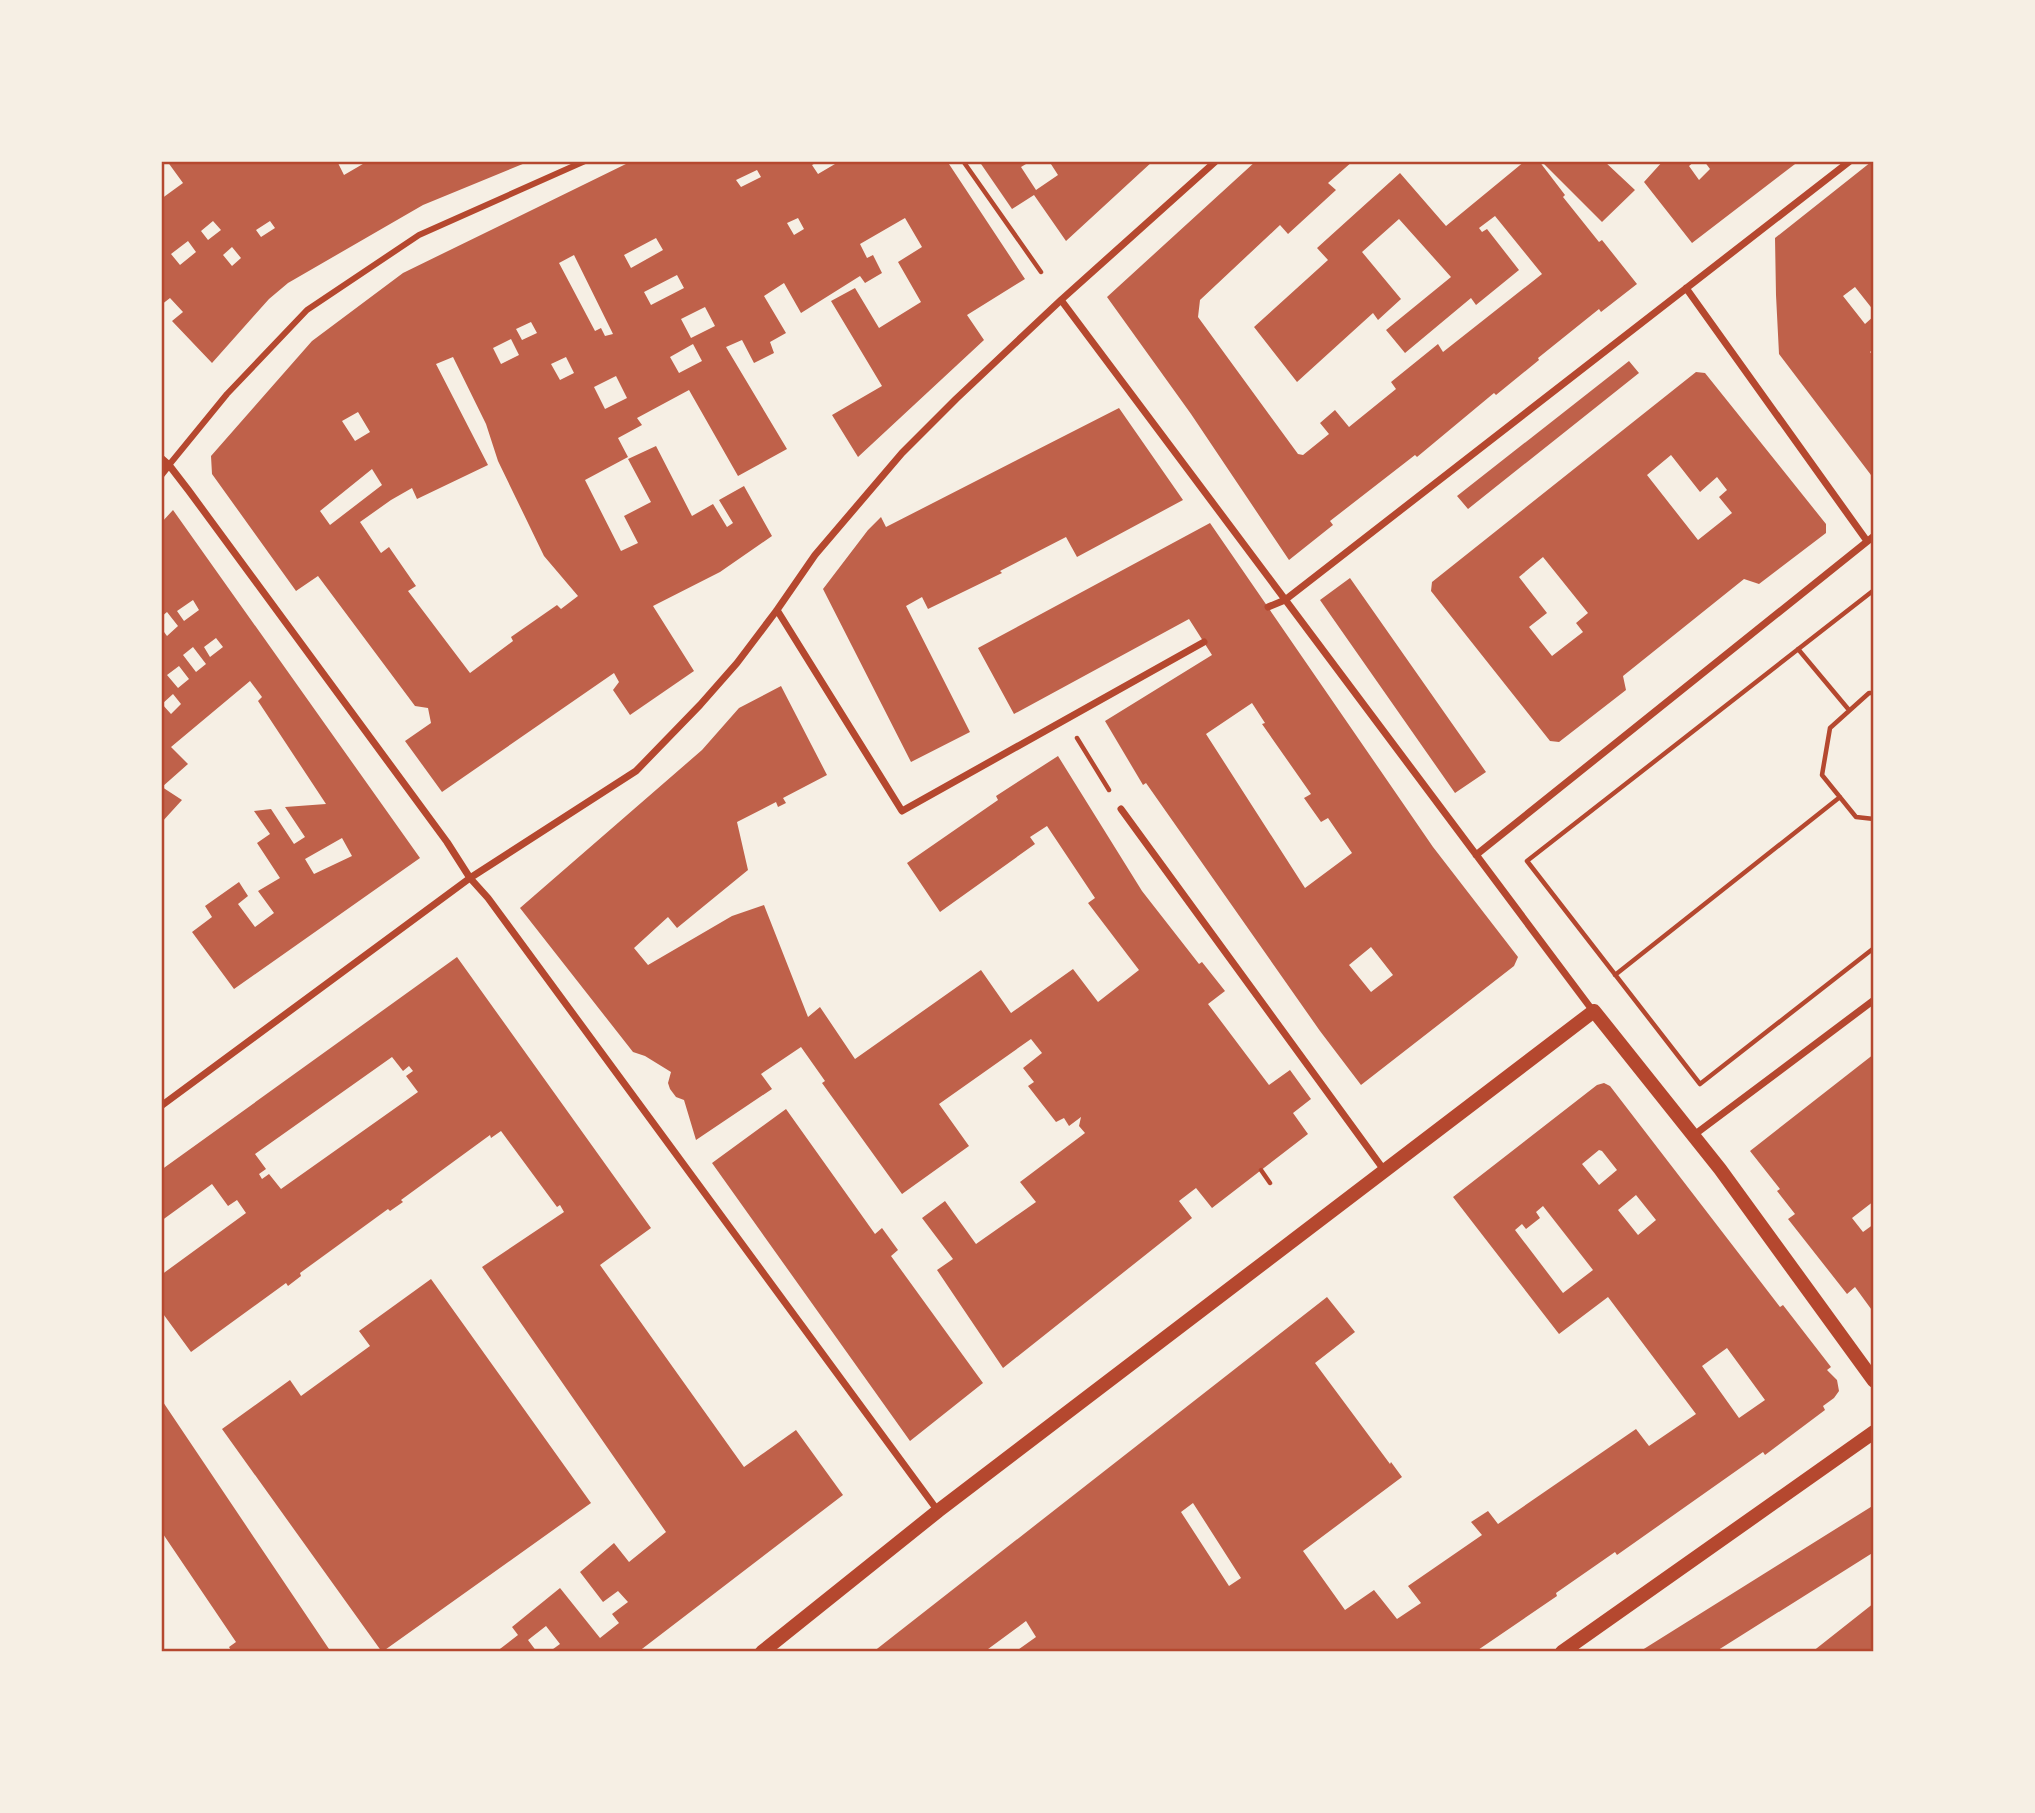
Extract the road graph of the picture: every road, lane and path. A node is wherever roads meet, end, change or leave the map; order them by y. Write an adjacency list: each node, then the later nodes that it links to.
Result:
1 (585, 161): 9 (street)
2 (963, 161): 5 (path)
3 (1216, 161): 7 (street)
4 (1850, 161): 6 (street)
5 (1041, 272)
6 (1686, 288): 11 (street); 13 (street)
7 (1060, 300): 13 (street); 15 (street)
8 (161, 458): 9 (street)
9 (169, 466): 10 (street); 25 (street)
10 (161, 475)
11 (1871, 539): 24 (street)
12 (1874, 590): 17 (path)
13 (1285, 600): 14 (street); 24 (street)
14 (1268, 607)
15 (777, 610): 20 (street); 25 (street)
16 (1204, 642): 20 (street)
17 (1798, 649): 19 (path); 27 (path)
18 (1874, 694): 19 (path)
19 (1849, 710): 21 (path)
20 (1066, 719): 22 (path)
21 (1840, 797): 23 (path); 27 (path)
22 (1121, 809): 33 (street)
23 (1874, 819)
24 (1476, 855): 29 (street)
25 (470, 878): 30 (street); 37 (street)
26 (1874, 948): 27 (path)
27 (1615, 975)
28 (1874, 1000): 31 (street)
29 (1594, 1012): 31 (main road); 33 (main road)
30 (161, 1106)
31 (1693, 1136): 35 (main road)
32 (1261, 1170): 34 (path)
33 (1384, 1171): 37 (main road)
34 (1270, 1183)
35 (1874, 1381)
36 (1874, 1432): 39 (main road)
37 (938, 1511): 38 (main road)
38 (762, 1652)
39 (1562, 1652)

